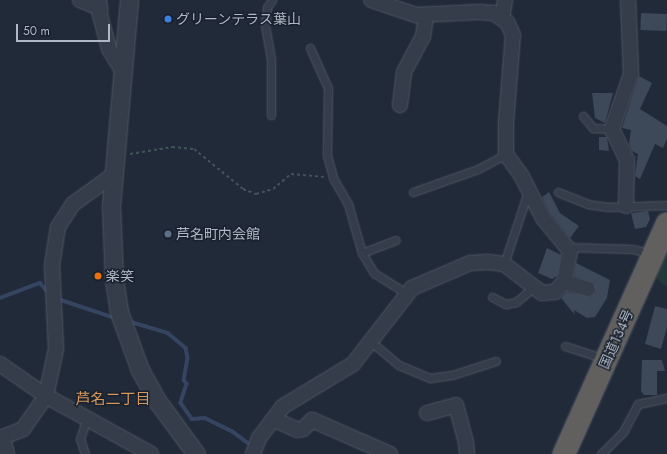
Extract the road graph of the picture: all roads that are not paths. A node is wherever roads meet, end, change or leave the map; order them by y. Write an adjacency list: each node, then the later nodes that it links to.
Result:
1 (80, 0): 7 (street)
2 (130, 0): 11 (street)
3 (272, 0): 13 (lane)
4 (371, 0): 8 (street)
5 (505, 0): 9 (street)
6 (628, 0): 15 (street)
7 (100, 4): 11 (street)
8 (426, 15): 9 (street); 12 (street)
9 (502, 19): 16 (street)
10 (310, 48): 26 (lane)
11 (123, 72): 17 (street)
12 (400, 105)
13 (271, 115)
14 (583, 116): 15 (lane)
15 (612, 129): 22 (street)
16 (506, 154): 18 (street); 19 (lane)
17 (113, 175): 39 (street); 48 (street)
18 (528, 190): 25 (street); 28 (lane)
19 (413, 192)
20 (558, 192): 22 (lane)
21 (667, 205): 22 (lane)
22 (626, 206)
23 (667, 224): 27 (highway, 国道134号)
24 (396, 240): 26 (lane)
25 (567, 247): 27 (lane); 29 (street)
26 (362, 253): 32 (lane)
27 (653, 255): 36 (highway, 国道134号)
28 (504, 264): 30 (street); 32 (street)
29 (564, 282): 30 (street); 31 (street)
30 (534, 287): 33 (lane)
31 (588, 289)
32 (406, 294): 34 (street)
33 (492, 297)
34 (370, 341): 37 (lane); 43 (street)
35 (565, 346): 36 (lane)
36 (607, 360): 52 (highway, 国道134号)
37 (496, 361)
38 (0, 364): 39 (street)
39 (46, 396): 42 (street); 44 (street)
40 (667, 398): 53 (lane)
41 (427, 413): 51 (street)
42 (87, 417): 46 (lane); 47 (street)
43 (273, 419): 49 (street); 50 (street)
44 (1, 435): 45 (street)
45 (7, 454)
46 (85, 454)
47 (151, 454)
48 (196, 454)
49 (253, 454)
50 (390, 454)
51 (467, 454)
52 (564, 454)
53 (601, 454)

